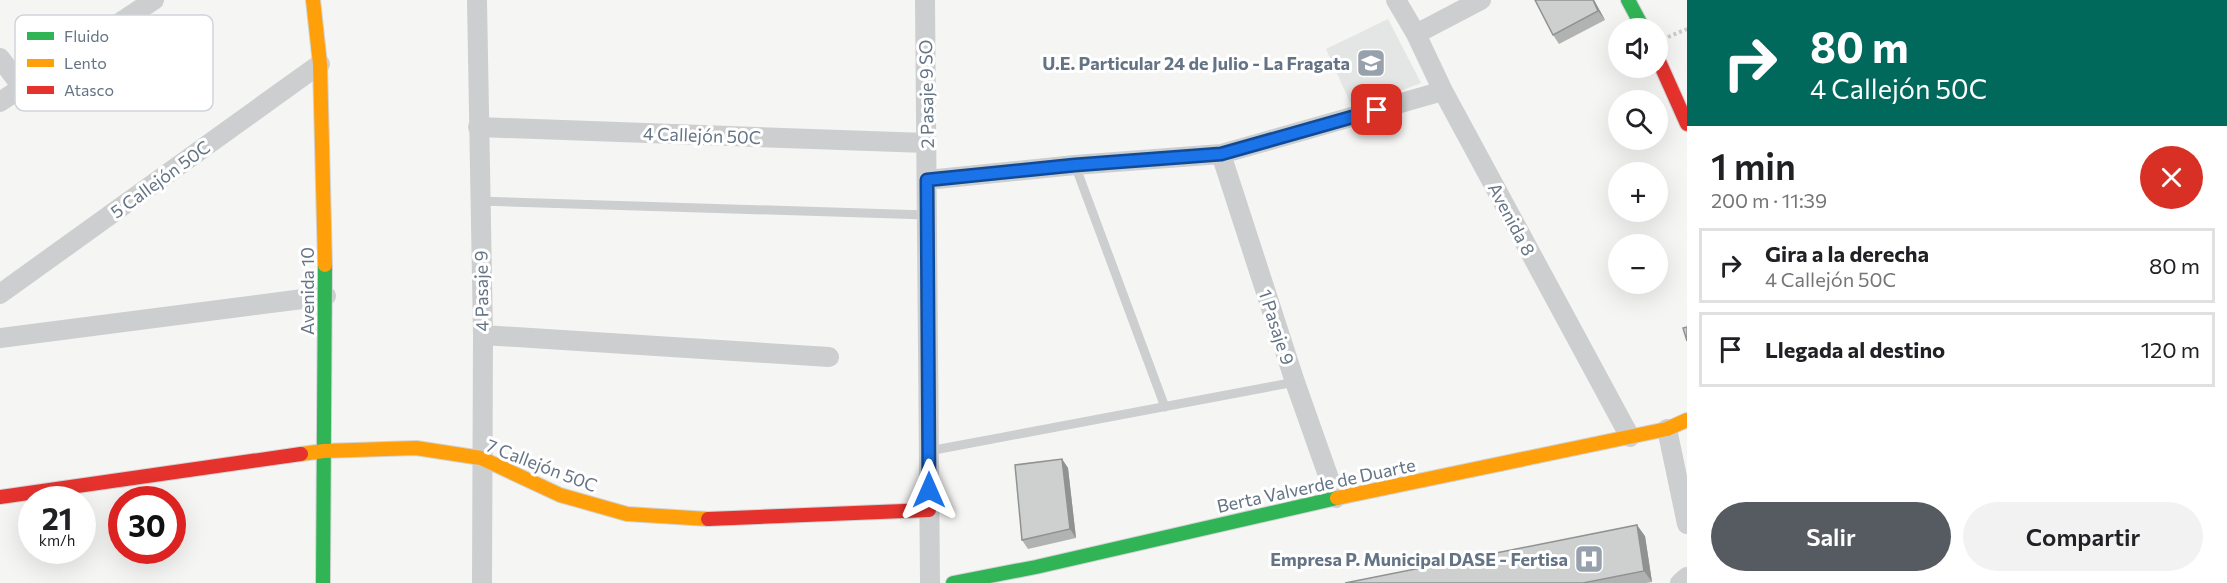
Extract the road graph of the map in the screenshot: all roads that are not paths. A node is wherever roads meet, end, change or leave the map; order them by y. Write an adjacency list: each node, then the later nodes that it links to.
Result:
1 (154, 0): 8 (street)
2 (313, 0): 12 (street, Avenida 10)
3 (477, 0): 19 (street, 4 Pasaje 9)
4 (925, 0): 20 (street, 2 Pasaje 9 SO)
5 (1396, 0): 10 (street, Avenida 8)
6 (1481, 0): 10 (street)
7 (1629, 0): 9 (street)
8 (131, 15)
9 (1638, 18)
10 (1416, 34): 15 (street, Avenida 8)
11 (0, 58): 13 (street)
12 (320, 64): 26 (street, 5 Callejón 50C); 27 (street, Avenida 10)
13 (15, 78)
14 (1666, 78): 18 (street)
15 (1443, 91): 21 (street); 35 (street, Avenida 8)
16 (15, 92): 17 (street)
17 (0, 102)
18 (1687, 124)
19 (478, 127): 20 (street, 4 Callejón 50C); 24 (street, 4 Pasaje 9)
20 (926, 142): 23 (street, 2 Pasaje 9 SO)
21 (1221, 154): 22 (street); 31 (street, 1 Pasaje 9)
22 (1075, 165): 23 (street); 32 (lane)
23 (927, 180): 25 (street, 2 Pasaje 9 SO)
24 (479, 201): 25 (lane); 28 (street, 4 Pasaje 9)
25 (927, 215): 37 (street, 2 Pasaje 9 SO)
26 (0, 294)
27 (326, 296): 29 (street); 36 (street, Avenida 10)
28 (483, 335): 30 (street); 38 (street, 4 Pasaje 9)
29 (0, 338)
30 (829, 357)
31 (1295, 382): 32 (lane); 40 (street, 1 Pasaje 9)
32 (1166, 407): 37 (lane)
33 (1687, 420): 34 (street, Berta Valverde de Duarte)
34 (1667, 429): 35 (street, Berta Valverde de Duarte); 42 (street)
35 (1630, 437): 40 (street, Berta Valverde de Duarte)
36 (324, 451): 38 (street, 7 Callejón 50C); 39 (street, 7 Callejón 50C); 45 (street, Avenida 10)
37 (929, 451): 41 (street, 2 Pasaje 9 SO)
38 (481, 458): 41 (street, 7 Callejón 50C); 46 (street, 4 Pasaje 9)
39 (0, 498)
40 (1336, 498): 43 (street, Berta Valverde de Duarte)
41 (929, 510): 47 (street, 2 Pasaje 9 SO)
42 (1687, 524)
43 (1038, 575): 48 (street, Berta Valverde de Duarte)
44 (1687, 577): 49 (street)
45 (323, 583)
46 (482, 583)
47 (930, 583)
48 (953, 583)
49 (1680, 583)

